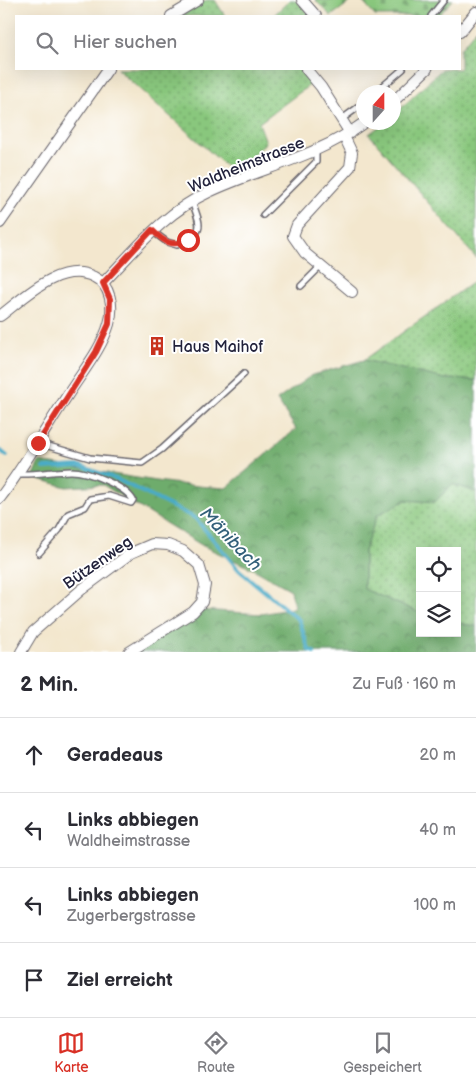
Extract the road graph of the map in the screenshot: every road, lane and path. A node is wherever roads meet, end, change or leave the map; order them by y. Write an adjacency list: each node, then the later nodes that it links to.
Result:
1 (198, 0): 5 (street)
2 (302, 0): 6 (street)
3 (444, 0): 7 (lane)
4 (476, 12): 8 (street)
5 (173, 15)
6 (315, 15)
7 (432, 15)
8 (461, 31)
9 (107, 70): 22 (street)
10 (307, 70): 16 (street)
11 (402, 70): 13 (lane)
12 (426, 70): 14 (street)
13 (384, 85)
14 (401, 94)
15 (356, 109): 16 (lane)
16 (342, 120): 18 (street)
17 (356, 128): 18 (street, Waldheimstrasse)
18 (347, 134): 19 (street, Waldheimstrasse); 24 (street)
19 (316, 152): 20 (street, Waldheimstrasse); 21 (lane)
20 (192, 201): 23 (street, Waldheimstrasse); 23 (lane)
21 (263, 215)
22 (0, 223)
23 (152, 230): 25 (street, Waldheimstrasse)
24 (320, 266): 26 (lane); 27 (street)
25 (103, 283): 28 (street); 30 (street)
26 (301, 286)
27 (352, 292)
28 (0, 316)
29 (244, 374): 30 (lane)
30 (38, 443): 31 (street)
31 (18, 472): 32 (street); 34 (lane)
32 (4, 485): 33 (street)
33 (0, 498)
34 (39, 553)
35 (21, 652): 36 (street, Bützenweg)
36 (128, 652)

